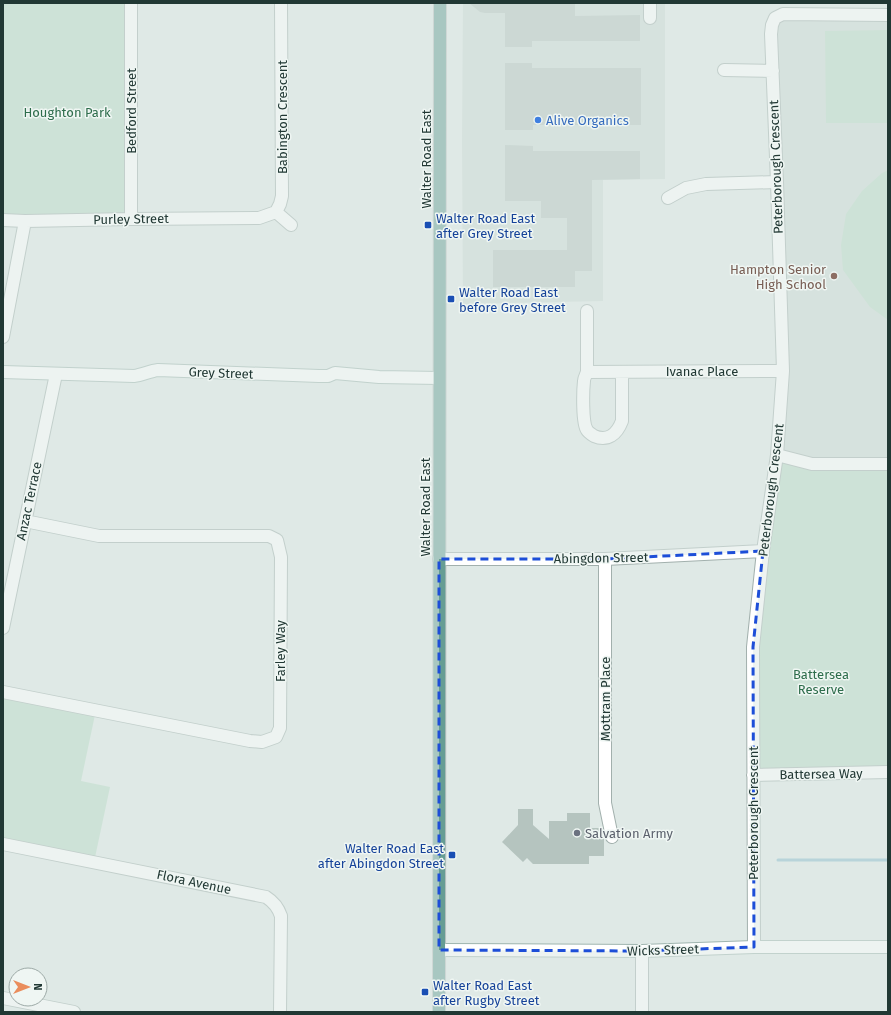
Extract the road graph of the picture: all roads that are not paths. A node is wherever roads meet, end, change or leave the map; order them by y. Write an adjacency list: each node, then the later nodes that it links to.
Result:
1 (131, 3): 12 (street, Bedford Street)
2 (281, 3): 11 (street, Babington Crescent)
3 (440, 3): 23 (main road, Walter Road East)
4 (650, 3): 6 (street)
5 (888, 15): 8 (street, Peterborough Crescent)
6 (650, 18)
7 (724, 70): 8 (street)
8 (773, 71): 9 (street, Peterborough Crescent)
9 (778, 182): 10 (street); 18 (street, Peterborough Crescent)
10 (668, 198)
11 (276, 212): 12 (street, Purley Street); 15 (street)
12 (131, 219): 14 (street, Purley Street)
13 (3, 220): 14 (street, Purley Street)
14 (25, 221): 17 (street)
15 (291, 224)
16 (587, 311): 20 (street)
17 (3, 337)
18 (783, 370): 21 (street, Ivanac Place); 24 (street, Peterborough Crescent)
19 (3, 372): 22 (street, Grey Street)
20 (587, 372): 21 (street, Ivanac Place); 21 (street)
21 (622, 372)
22 (56, 374): 23 (street, Grey Street); 26 (street, Anzac Terrace)
23 (439, 378): 28 (main road, Walter Road East)
24 (777, 455): 25 (street); 27 (street, Peterborough Crescent)
25 (888, 464)
26 (25, 521): 30 (street, Anzac Terrace); 31 (street, Farley Way)
27 (763, 551): 29 (street, Abingdon Street); 33 (street, Peterborough Crescent)
28 (439, 559): 29 (street, Abingdon Street); 38 (main road, Walter Road East)
29 (605, 559): 34 (street, Mottram Place)
30 (3, 628)
31 (3, 692)
32 (888, 772): 33 (street, Battersea Way)
33 (753, 775): 36 (street, Peterborough Crescent)
34 (612, 838)
35 (3, 844): 42 (street, Flora Avenue)
36 (754, 947): 37 (street, Wicks Street); 39 (street, Wicks Street)
37 (888, 947)
38 (439, 950): 39 (street, Wicks Street); 43 (main road, Walter Road East)
39 (642, 951): 44 (street)
40 (3, 998): 41 (street)
41 (74, 1012)
42 (280, 1012)
43 (439, 1012)
44 (642, 1012)

